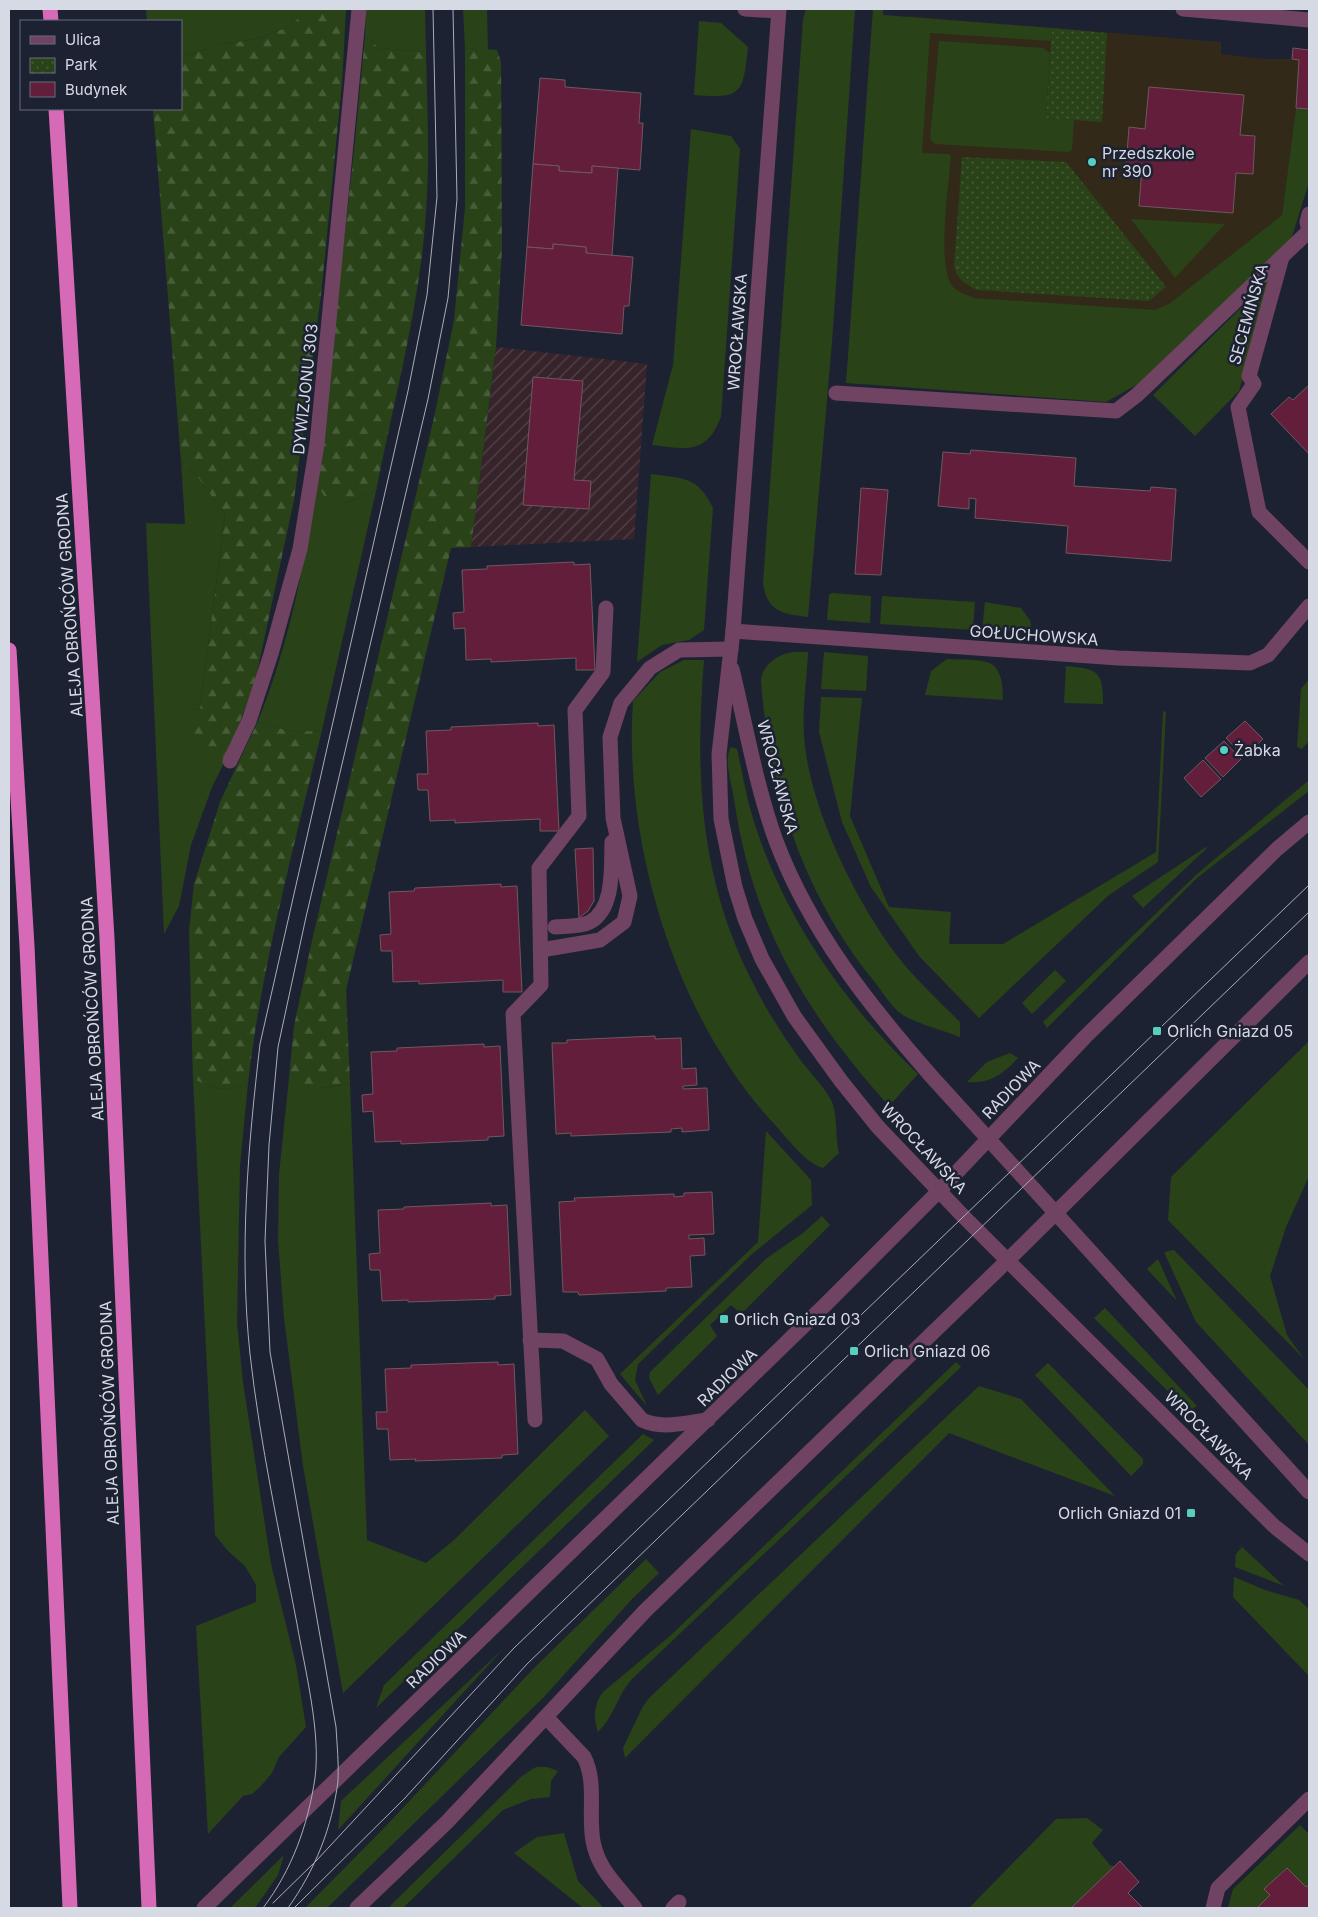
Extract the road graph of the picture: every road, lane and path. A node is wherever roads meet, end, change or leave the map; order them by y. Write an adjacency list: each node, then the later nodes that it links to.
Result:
1 (359, 9): 17 (street, DYWIZJONU 303)
2 (745, 9): 4 (street)
3 (1183, 9): 5 (street)
4 (778, 10): 14 (street, WROCŁAWSKA)
5 (1309, 20)
6 (56, 110): 36 (highway, ALEJA OBROŃCÓW GRODNA)
7 (1309, 214): 8 (street)
8 (1309, 231): 9 (street)
9 (1282, 255): 10 (street); 11 (street, SECEMIŃSKA)
10 (836, 393)
11 (1309, 562)
12 (1309, 606): 14 (street, GOŁUCHOWSKA)
13 (606, 608): 21 (street)
14 (733, 632): 16 (street, WROCŁAWSKA)
15 (9, 650): 35 (highway)
16 (730, 653): 18 (street); 23 (street, WROCŁAWSKA); 24 (street, WROCŁAWSKA)
17 (230, 761)
18 (613, 818): 20 (street); 21 (street)
19 (1309, 822): 23 (street, RADIOWA)
20 (555, 928)
21 (541, 950): 27 (street)
22 (1309, 962): 25 (street)
23 (988, 1138): 24 (street, RADIOWA); 25 (street, WROCŁAWSKA)
24 (940, 1190): 26 (street, WROCŁAWSKA); 29 (street, RADIOWA)
25 (1055, 1213): 26 (street); 30 (street, WROCŁAWSKA)
26 (1008, 1260): 31 (street, WROCŁAWSKA); 32 (street)
27 (530, 1340): 28 (street); 29 (street)
28 (535, 1420)
29 (708, 1420): 34 (street, RADIOWA)
30 (1309, 1492)
31 (1309, 1554)
32 (546, 1718): 37 (street); 38 (street)
33 (1309, 1800): 39 (street)
34 (208, 1905)
35 (70, 1908)
36 (149, 1908)
37 (357, 1908)
38 (635, 1908)
39 (1213, 1908)

